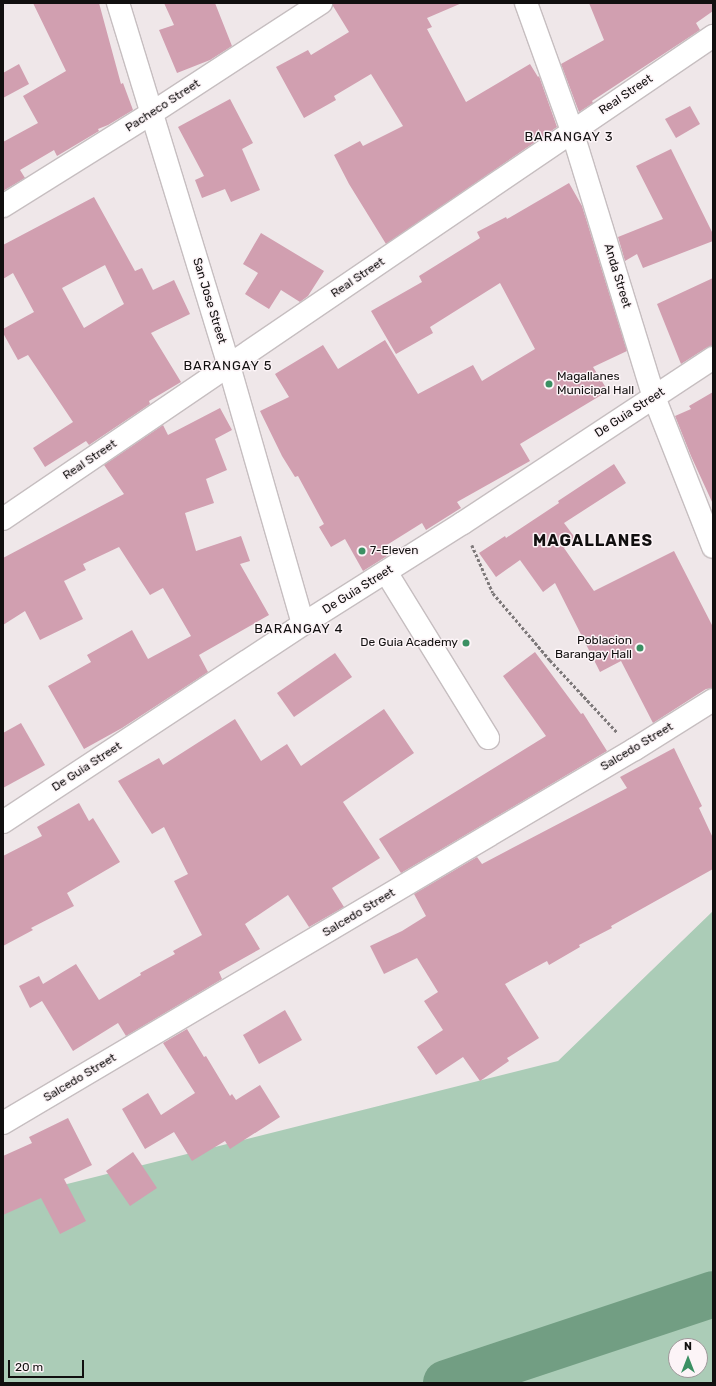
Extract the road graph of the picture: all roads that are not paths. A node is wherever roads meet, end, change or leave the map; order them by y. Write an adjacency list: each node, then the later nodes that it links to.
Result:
1 (118, 3): 5 (street, San Jose Street)
2 (321, 3): 5 (street, Pacheco Street)
3 (526, 3): 6 (street, Anda Street)
4 (713, 36): 6 (street, Real Street)
5 (152, 113): 7 (street, Pacheco Street); 9 (street, San Jose Street)
6 (572, 131): 9 (street, Real Street); 10 (street, Anda Street)
7 (3, 206)
8 (713, 358): 10 (street, De Guia Street)
9 (229, 366): 11 (street, Real Street); 14 (street, San Jose Street)
10 (654, 397): 12 (street, Anda Street); 13 (street, De Guia Street)
11 (3, 519)
12 (713, 547)
13 (386, 572): 14 (street, De Guia Street); 16 (street)
14 (303, 624): 17 (street, De Guia Street)
15 (713, 700): 18 (street, Salcedo Street)
16 (488, 738)
17 (3, 822)
18 (3, 1123)

